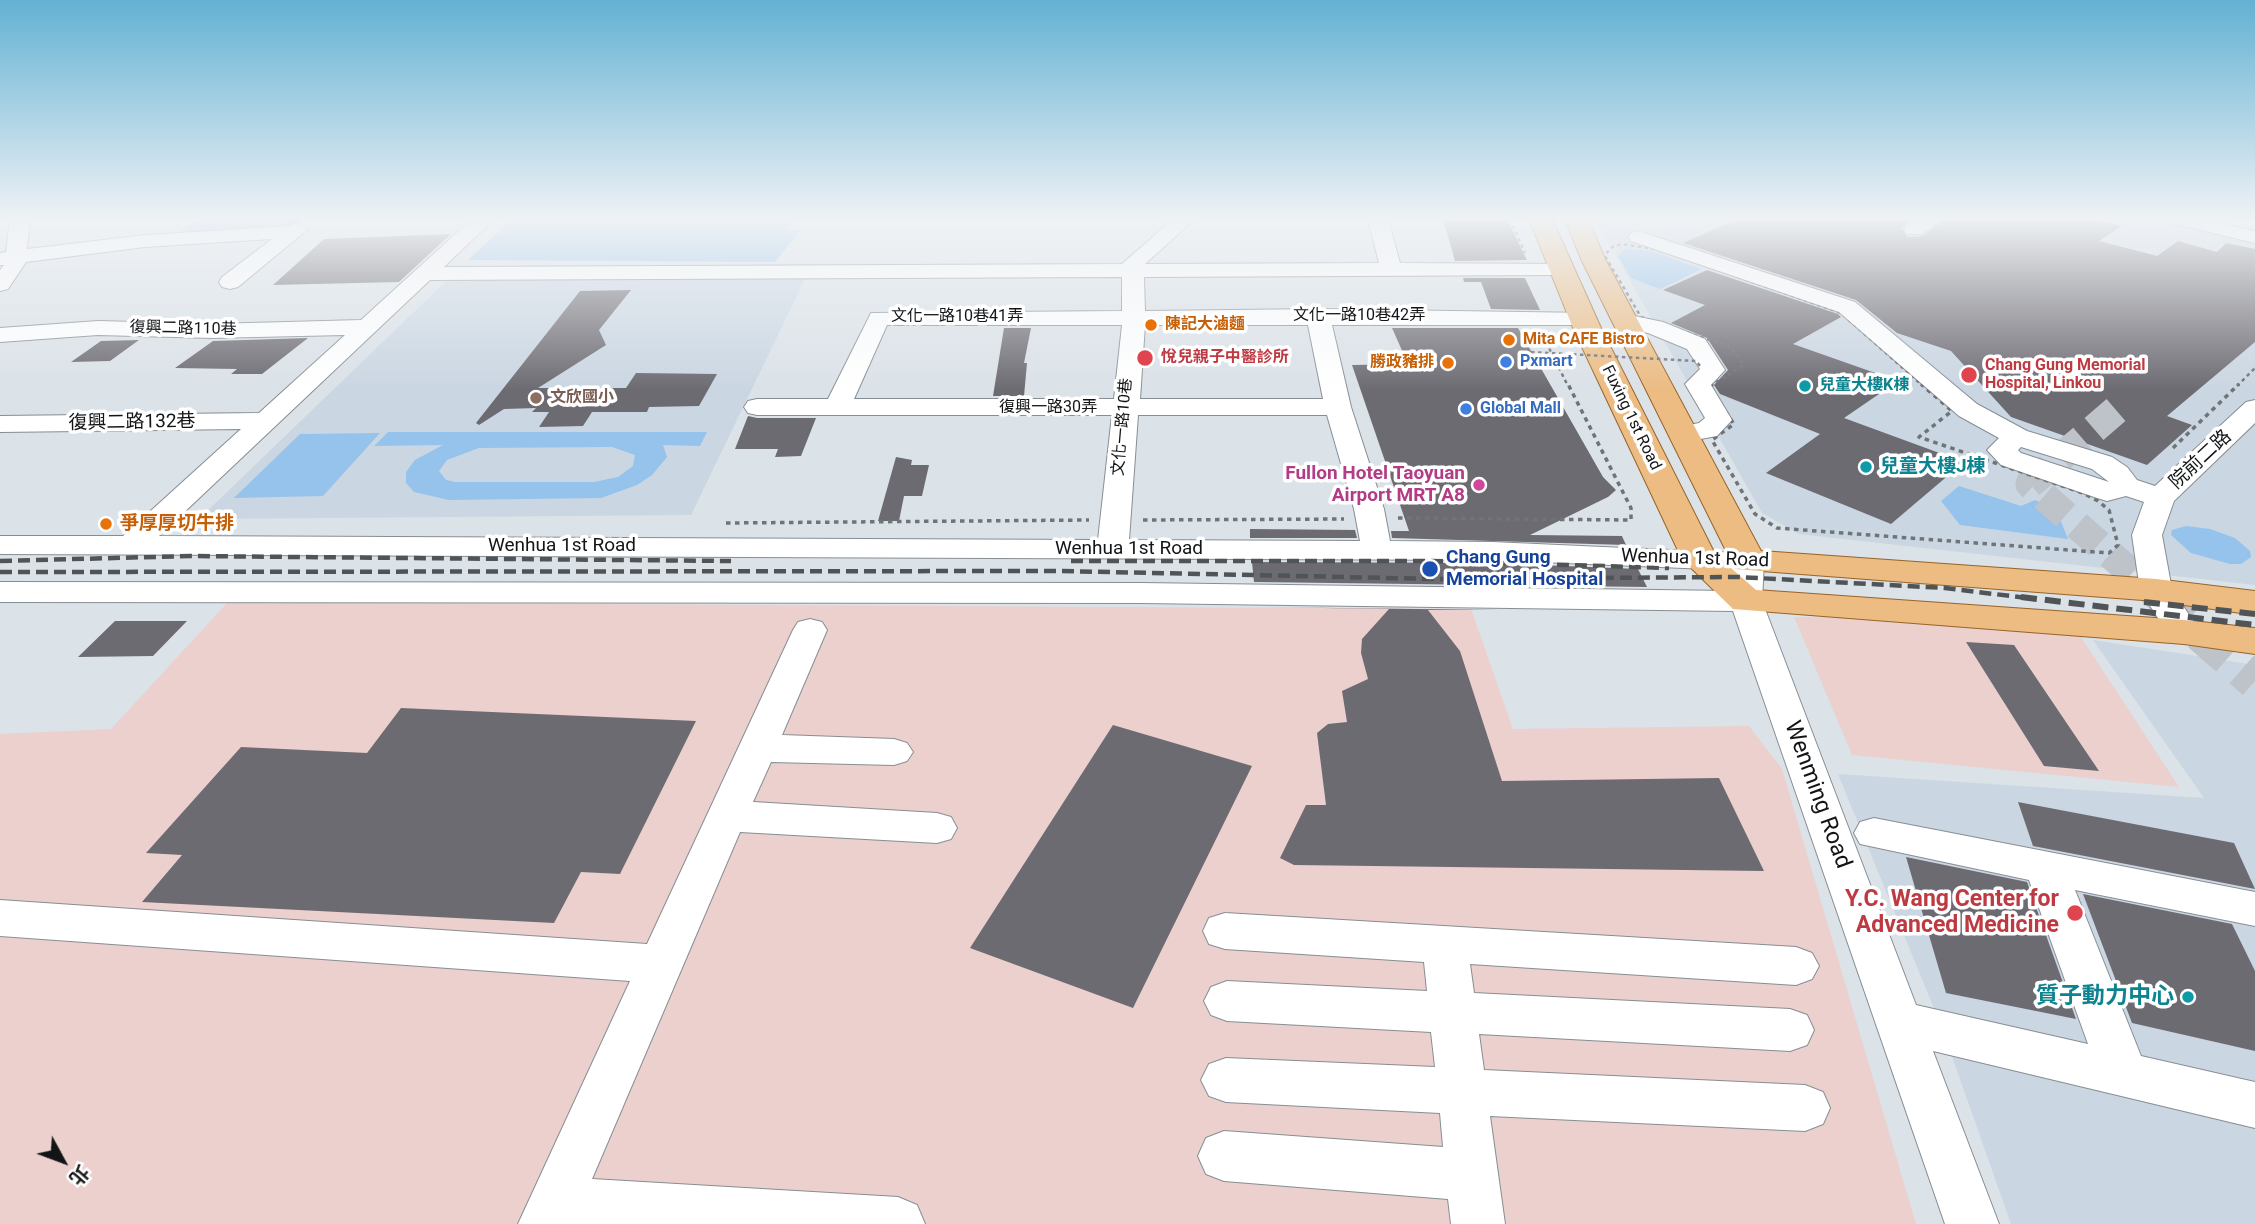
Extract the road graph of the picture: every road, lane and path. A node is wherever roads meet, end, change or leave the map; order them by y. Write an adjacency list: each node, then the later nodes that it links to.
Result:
1 (237, 276): 9 (street)
2 (427, 276): 15 (street)
3 (1134, 276): 12 (street, 文化一路10巷)
4 (1562, 276): 13 (main road, Fuxing 1st Road)
5 (1604, 276): 10 (main road, Fuxing 1st Road)
6 (1617, 276): 33 (path)
7 (1736, 276): 33 (path)
8 (1755, 276): 30 (street)
9 (230, 282)
10 (1622, 314): 13 (street); 28 (main road, Fuxing 1st Road); 28 (street)
11 (1318, 316): 12 (street, 文化一路10巷42弄); 13 (street, 文化一路10巷42弄); 22 (street)
12 (1134, 317): 23 (street, 文化一路10巷41弄); 24 (street, 文化一路10巷)
13 (1582, 317): 14 (street); 38 (main road, Fuxing 1st Road)
14 (1549, 326): 16 (street); 31 (path)
15 (366, 327): 17 (street, 復興二路110巷); 26 (street)
16 (1518, 328)
17 (0, 335)
18 (1531, 352): 19 (path, bridge)
19 (1700, 366)
20 (2255, 368): 29 (path)
21 (757, 407): 23 (street, 復興一路30弄)
22 (1338, 407): 24 (street, 復興一路30弄); 31 (street)
23 (837, 408): 24 (street, 復興一路30弄)
24 (1124, 408): 34 (street, 文化一路10巷)
25 (2255, 408): 30 (street, 院前二路)
26 (265, 421): 27 (street, 復興二路132巷); 35 (street)
27 (0, 424)
28 (1684, 434): 39 (main road, Fuxing 1st Road)
29 (2169, 452)
30 (2160, 498): 40 (street, 院前二路)
31 (1370, 519): 34 (path); 37 (street)
32 (714, 523): 34 (path)
33 (1777, 528)
34 (1114, 534): 35 (street, Wenhua 1st Road); 37 (street, Wenhua 1st Road)
35 (133, 544): 36 (street, Wenhua 1st Road)
36 (0, 545)
37 (1377, 552): 38 (street, Wenhua 1st Road)
38 (1700, 559): 39 (main road, Fuxing 1st Road)
39 (1747, 581): 40 (main road, Wenhua 1st Road); 41 (street, Wenhua 1st Road); 44 (main road, Wenhua 1st Road); 60 (street, Wenming Road)
40 (2156, 590): 42 (main road, Wenhua 1st Road); 44 (street, 院前二路)
41 (0, 592)
42 (2255, 603)
43 (810, 630): 46 (street)
44 (2184, 632): 45 (main road, Wenhua 1st Road)
45 (2252, 636)
46 (758, 748): 47 (street); 48 (street)
47 (894, 752)
48 (727, 816): 49 (street); 56 (street)
49 (937, 828)
50 (1874, 832): 51 (street)
51 (2045, 867): 52 (street); 62 (street)
52 (2255, 909)
53 (0, 918): 56 (street)
54 (1225, 931): 55 (street)
55 (1445, 945): 57 (street); 59 (street)
56 (661, 964): 69 (street)
57 (1796, 966)
58 (1227, 1001): 59 (street)
59 (1453, 1013): 61 (street); 64 (street)
60 (1898, 1022): 62 (street); 71 (street, Wenming Road)
61 (1790, 1030)
62 (2124, 1075): 65 (street)
63 (1226, 1080): 64 (street)
64 (1462, 1092): 66 (street); 68 (street)
65 (2255, 1105)
66 (1805, 1108)
67 (1224, 1156): 68 (street)
68 (1475, 1199)
69 (549, 1213): 70 (street)
70 (898, 1224)
71 (1972, 1224)

